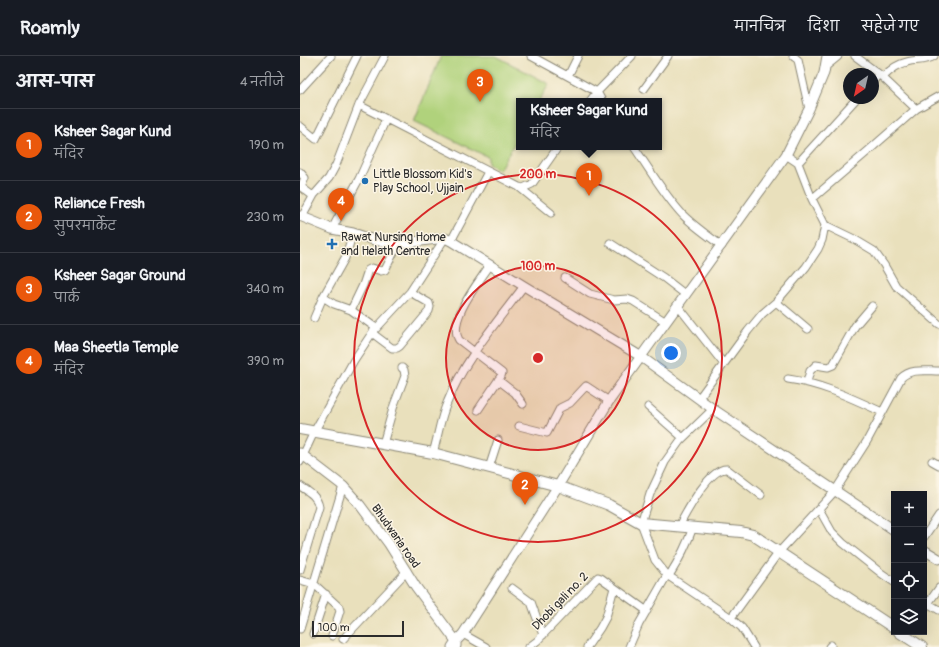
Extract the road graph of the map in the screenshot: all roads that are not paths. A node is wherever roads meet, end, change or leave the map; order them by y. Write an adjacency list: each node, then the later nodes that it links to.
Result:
1 (331, 56): 17 (street)
2 (357, 56): 27 (street)
3 (385, 56): 23 (street)
4 (531, 56): 12 (street)
5 (578, 56): 15 (street)
6 (632, 56): 18 (street)
7 (668, 56): 16 (street)
8 (837, 56): 13 (street)
9 (856, 56): 14 (street)
10 (934, 56): 14 (street)
11 (797, 57): 24 (street)
12 (540, 58): 15 (street)
13 (826, 60): 24 (street)
14 (881, 75): 25 (street)
15 (568, 76): 18 (street)
16 (644, 89)
17 (300, 90)
18 (596, 92): 20 (street); 21 (street)
19 (939, 96): 25 (street)
20 (592, 98)
21 (600, 98)
22 (852, 104): 31 (street)
23 (359, 105): 26 (street); 35 (street)
24 (809, 109): 30 (street)
25 (916, 109): 36 (street)
26 (386, 119): 33 (street); 40 (street)
27 (300, 126)
28 (556, 150): 34 (street)
29 (636, 150): 45 (street)
30 (786, 155): 31 (street); 45 (street)
31 (798, 163): 36 (street)
32 (300, 172): 35 (street)
33 (488, 172): 34 (street); 42 (street)
34 (519, 187): 37 (street)
35 (313, 196): 38 (street)
36 (812, 199): 39 (street)
37 (551, 213)
38 (301, 216): 40 (street)
39 (825, 225): 52 (street); 56 (street)
40 (332, 228): 41 (street)
41 (353, 233): 44 (street); 51 (street)
42 (448, 239): 44 (street); 46 (street); 49 (street)
43 (610, 243): 50 (street)
44 (397, 244): 55 (street)
45 (722, 246): 50 (street)
46 (490, 265): 48 (street); 63 (street)
47 (565, 278): 59 (street)
48 (524, 286): 63 (street); 64 (street)
49 (410, 292): 62 (street); 62 (street)
50 (686, 295): 53 (street)
51 (323, 297): 55 (street); 58 (street)
52 (776, 302): 61 (street); 65 (street)
53 (678, 306): 59 (street); 65 (street)
54 (872, 306): 70 (street)
55 (351, 310): 62 (street)
56 (929, 314): 57 (street); 60 (street)
57 (939, 314)
58 (314, 318)
59 (666, 322): 64 (street)
60 (939, 324)
61 (808, 329)
62 (374, 330): 80 (street)
63 (475, 353): 69 (street); 84 (street)
64 (640, 356): 71 (street); 72 (street)
65 (723, 363): 71 (street)
66 (402, 368): 83 (street)
67 (939, 371): 77 (street)
68 (788, 379): 70 (street)
69 (498, 380): 73 (street); 76 (street)
70 (807, 382): 77 (street)
71 (699, 398): 75 (street)
72 (609, 401): 78 (street); 91 (street)
73 (523, 404)
74 (648, 406): 81 (street)
75 (713, 409): 81 (street); 92 (street)
76 (478, 410)
77 (882, 412): 92 (street)
78 (519, 426)
79 (300, 429): 80 (main road)
80 (314, 432): 83 (main road); 85 (street)
81 (683, 438): 96 (street)
82 (498, 440): 88 (street)
83 (383, 444): 84 (main road)
84 (433, 453): 88 (main road)
85 (301, 457): 90 (street, Bhudwaria road)
86 (932, 461): 87 (street)
87 (939, 465)
88 (489, 468): 91 (main road)
89 (300, 486): 104 (street)
90 (342, 486): 105 (street, Bhudwaria road); 109 (street)
91 (558, 486): 96 (main road); 122 (street)
92 (835, 491): 94 (street); 99 (street)
93 (761, 495): 97 (street)
94 (819, 509): 101 (street); 108 (street)
95 (939, 515): 100 (street)
96 (641, 522): 97 (main road); 106 (street)
97 (679, 526): 98 (main road)
98 (693, 527): 101 (main road); 106 (street)
99 (891, 528)
100 (927, 533)
101 (780, 552): 118 (street); 119 (main road)
102 (927, 552): 103 (street)
103 (939, 559)
104 (300, 570)
105 (407, 571): 126 (street); 128 (street, Bhudwaria road)
106 (668, 575): 117 (street); 118 (street)
107 (300, 580): 109 (street)
108 (891, 580)
109 (314, 584): 113 (street); 120 (street)
110 (512, 588): 123 (street)
111 (614, 588): 117 (street, Dhobi gali no. 2); 123 (street, Dhobi gali no. 2); 131 (street)
112 (939, 588): 114 (street)
113 (326, 594): 121 (street); 125 (street)
114 (927, 602)
115 (927, 605): 116 (street)
116 (939, 610)
117 (647, 611): 132 (street)
118 (731, 618): 133 (street)
119 (891, 626)
120 (300, 629)
121 (313, 634)
122 (463, 634): 128 (street); 129 (street)
123 (543, 634): 127 (street, Dhobi gali no. 2)
124 (907, 635): 134 (main road)
125 (332, 636)
126 (343, 639)
127 (539, 644): 130 (street, Dhobi gali no. 2)
128 (455, 645)
129 (486, 647)
130 (530, 647)
131 (587, 647)
132 (629, 647)
133 (754, 647)
134 (922, 647)

